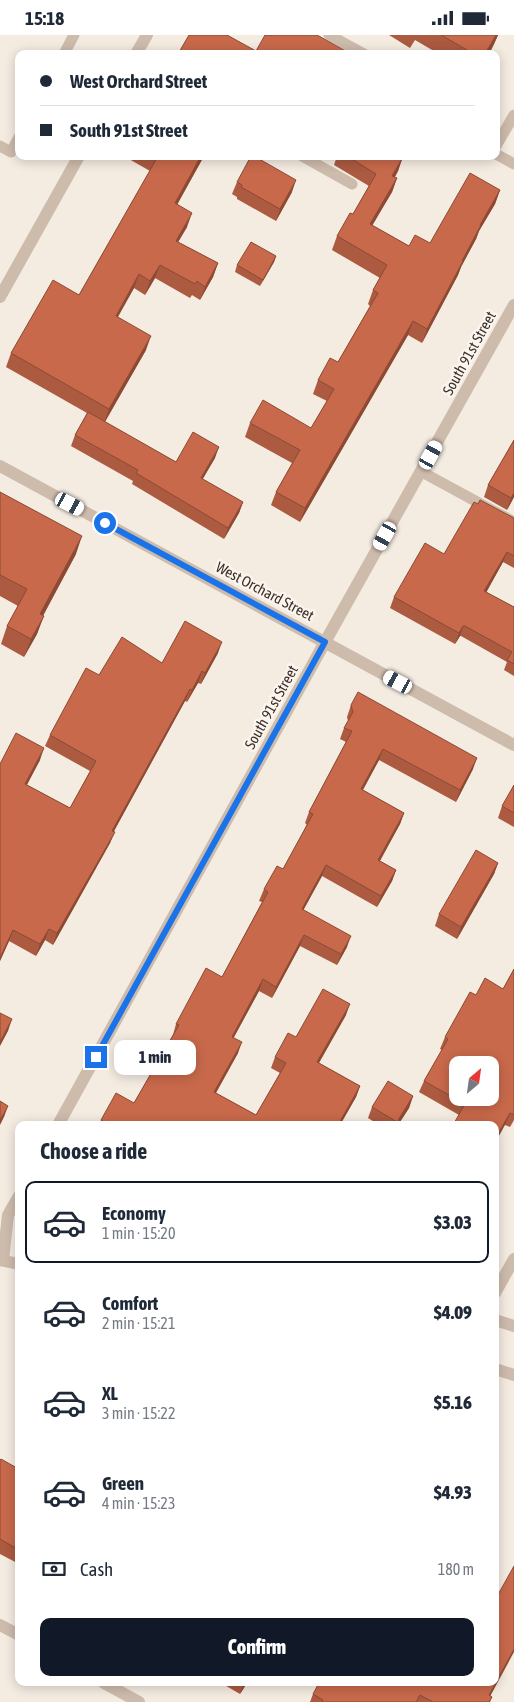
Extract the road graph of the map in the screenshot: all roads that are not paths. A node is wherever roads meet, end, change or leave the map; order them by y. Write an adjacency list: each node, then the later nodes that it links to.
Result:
1 (74, 35): 4 (lane)
2 (147, 35): 5 (street)
3 (328, 35): 6 (lane)
4 (66, 50)
5 (138, 50)
6 (356, 50)
7 (514, 115): 8 (lane)
8 (501, 127)
9 (15, 144): 10 (lane)
10 (0, 146)
11 (500, 156): 14 (lane)
12 (77, 160): 16 (street)
13 (309, 160): 15 (lane)
14 (514, 164)
15 (352, 184)
16 (0, 297)
17 (514, 305): 19 (street, South 91st Street)
18 (0, 466): 21 (street, West Orchard Street)
19 (422, 472): 20 (lane); 21 (street, South 91st Street)
20 (514, 522)
21 (325, 642): 22 (street, West Orchard Street); 23 (street, South 91st Street)
22 (514, 745)
23 (60, 1121)
24 (15, 1204): 25 (street)
25 (9, 1216): 27 (street)
26 (514, 1259): 29 (street)
27 (2, 1260): 28 (street)
28 (15, 1263)
29 (499, 1286)
30 (499, 1321): 31 (street)
31 (514, 1326)
32 (499, 1370): 33 (street)
33 (514, 1375)
34 (0, 1625): 35 (street)
35 (15, 1633)
36 (123, 1687): 37 (street)
37 (139, 1702)

